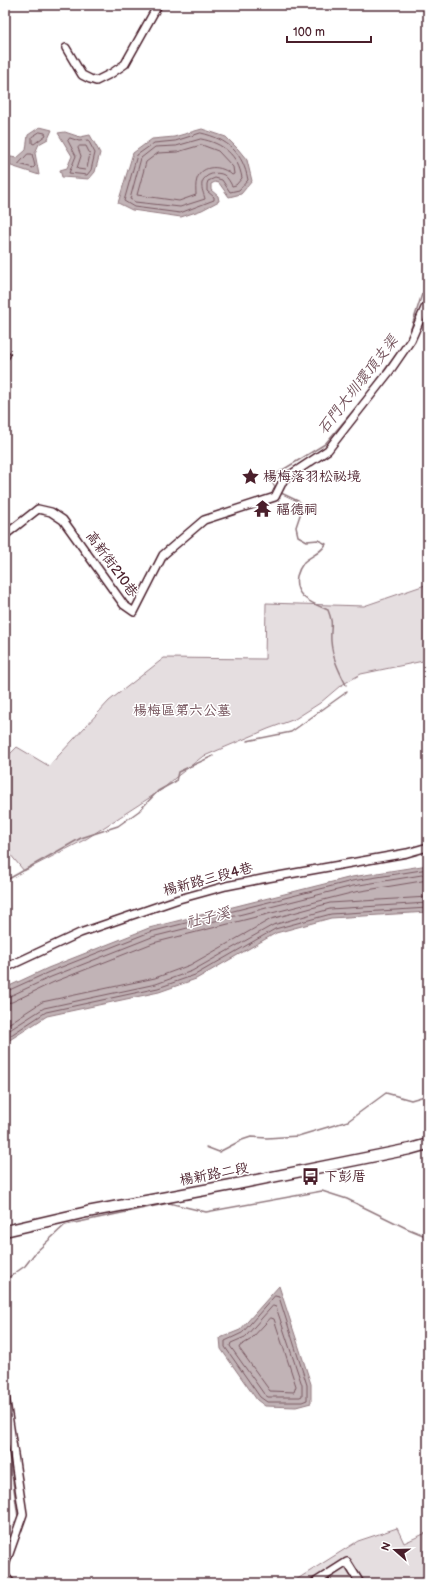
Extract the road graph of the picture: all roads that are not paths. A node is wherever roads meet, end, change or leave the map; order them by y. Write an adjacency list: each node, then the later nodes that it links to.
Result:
1 (158, 5): 2 (street)
2 (66, 48)
3 (428, 309): 4 (street, 高新街210巷)
4 (5, 535)
5 (428, 847): 6 (street, 楊新路三段4巷)
6 (5, 968)
7 (428, 1144): 8 (main road, 楊新路二段)
8 (5, 1231)
9 (5, 1395): 10 (street)
10 (5, 1564)
11 (5, 1576): 12 (street)
12 (11, 1583)
13 (314, 1583): 14 (street)
14 (360, 1583)

